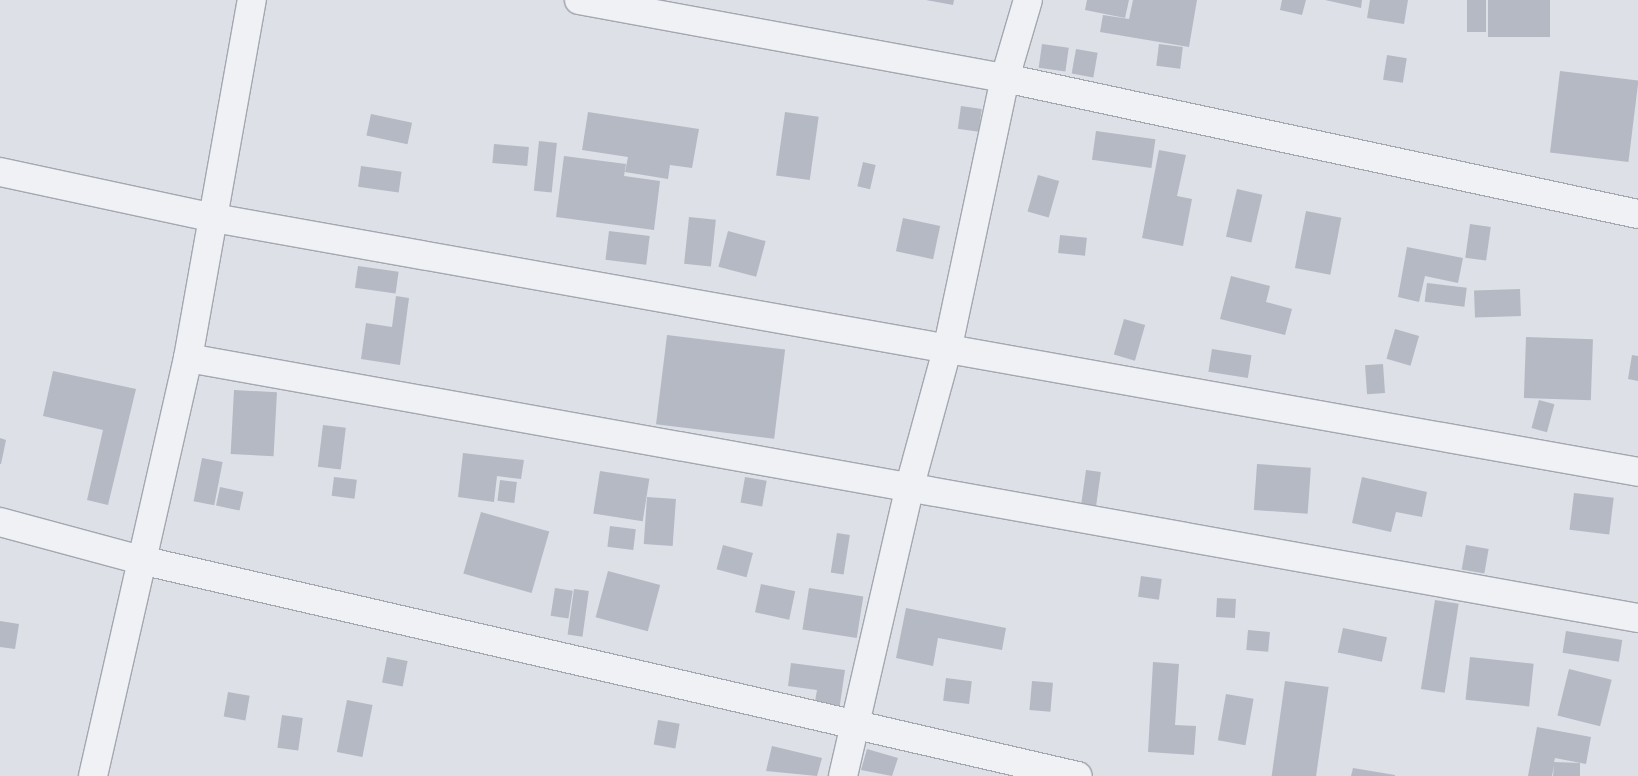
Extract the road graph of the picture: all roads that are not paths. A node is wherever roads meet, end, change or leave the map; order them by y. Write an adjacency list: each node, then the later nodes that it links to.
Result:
1 (252, 0): 7 (street)
2 (579, 0): 4 (street)
3 (1028, 0): 4 (street)
4 (1005, 78): 6 (street); 8 (street)
5 (0, 172): 7 (street)
6 (1638, 214)
7 (214, 218): 8 (street); 9 (street)
8 (948, 346): 10 (street); 11 (street)
9 (188, 358): 11 (street); 13 (street)
10 (1638, 472)
11 (909, 488): 14 (street); 15 (street)
12 (0, 522): 13 (street)
13 (145, 560): 15 (street); 16 (street)
14 (1638, 618)
15 (855, 722): 17 (street); 18 (street)
16 (93, 776)
17 (842, 776)
18 (1078, 776)

